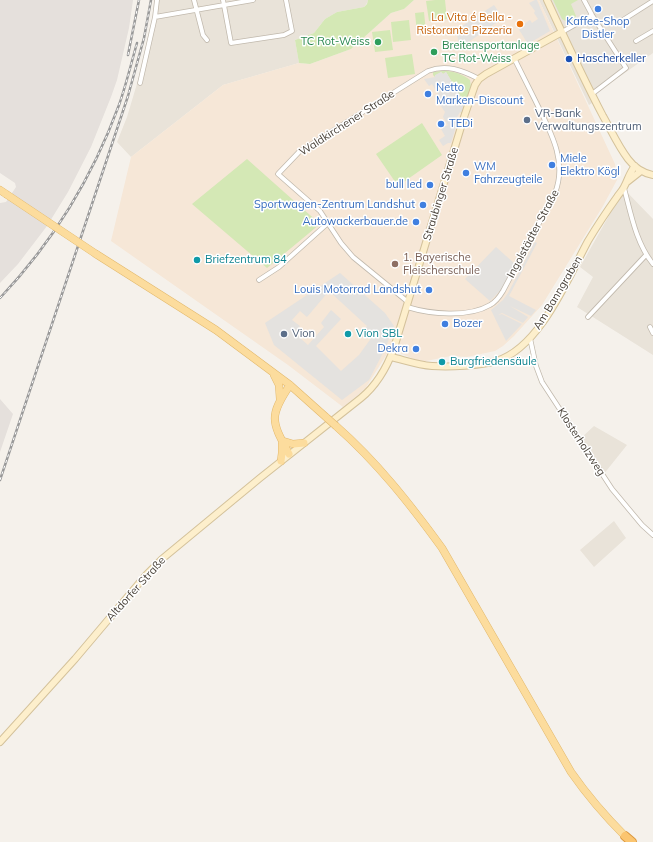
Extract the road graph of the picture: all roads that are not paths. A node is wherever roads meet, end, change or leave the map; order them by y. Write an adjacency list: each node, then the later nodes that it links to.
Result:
1 (157, 0): 12 (street)
2 (194, 0): 10 (street)
3 (223, 0): 9 (street)
4 (253, 0): 9 (street)
5 (286, 0): 9 (street)
6 (546, 0): 15 (main road)
7 (584, 0): 11 (street)
8 (653, 1): 13 (street)
9 (224, 5): 10 (street)
10 (197, 10): 12 (street); 16 (street)
11 (592, 15): 15 (street); 21 (street)
12 (155, 17): 20 (street)
13 (623, 20)
14 (653, 30): 17 (street)
15 (562, 32): 18 (main road); 21 (main road)
16 (207, 40)
17 (636, 41)
18 (514, 58): 19 (main road); 33 (street, Ingolstädter Straße)
19 (479, 79): 29 (street, Waldkirchener Straße); 33 (main road, Straubinger Straße)
20 (140, 83)
21 (593, 97): 22 (main road)
22 (628, 159): 23 (main road); 25 (main road, Am Banngraben)
23 (635, 166): 24 (main road); 25 (main road, Am Banngraben)
24 (641, 171): 26 (main road); 27 (main road, Am Banngraben)
25 (630, 172): 27 (main road, Am Banngraben)
26 (653, 175)
27 (625, 185): 30 (street); 37 (main road, Am Banngraben)
28 (3, 192): 39 (main road, bridge)
29 (328, 223): 32 (street); 33 (street, Waldkirchener Straße)
30 (646, 255): 31 (street); 34 (street)
31 (653, 264)
32 (259, 280)
33 (407, 305): 38 (main road, Straubinger Straße)
34 (588, 317)
35 (650, 327): 36 (street)
36 (653, 333)
37 (530, 338): 38 (main road, Am Banngraben); 46 (street, Klosterholzweg)
38 (391, 357): 43 (main road, Straubinger Straße)
39 (274, 373): 40 (main road); 41 (main road)
40 (290, 385): 41 (main road); 48 (main road, bridge)
41 (280, 399): 42 (main road)
42 (283, 441): 43 (main road); 44 (main road); 45 (main road)
43 (304, 443): 44 (main road, Straubinger Straße)
44 (290, 454): 45 (main road, Altdorfer Straße)
45 (281, 461): 47 (main road, Altdorfer Straße)
46 (653, 535)
47 (2, 740)
48 (626, 839): 49 (highway)
49 (632, 842)

